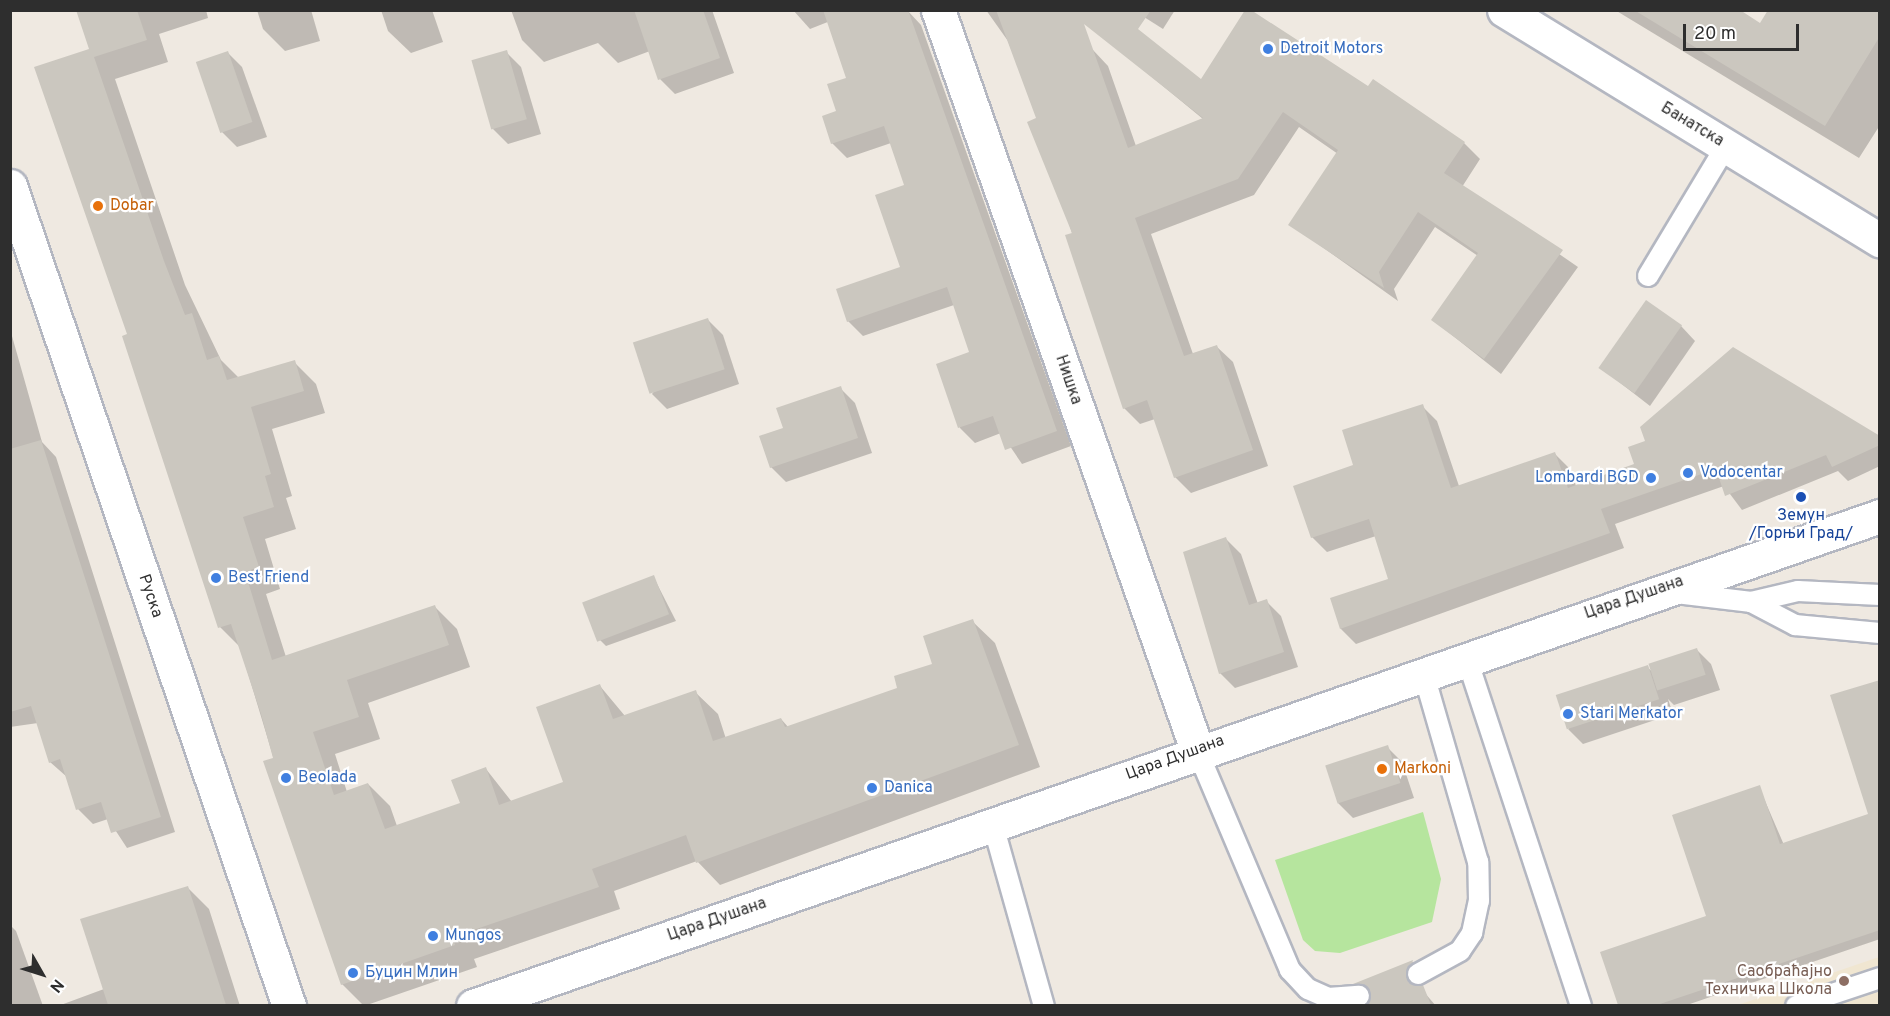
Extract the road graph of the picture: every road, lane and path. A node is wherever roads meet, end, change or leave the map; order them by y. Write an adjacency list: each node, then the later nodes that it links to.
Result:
1 (938, 10): 14 (street, Нишка)
2 (1504, 10): 3 (street, Банатска)
3 (1726, 146): 5 (street, Банатска); 6 (lane)
4 (10, 186): 19 (street, Руска)
5 (1880, 240)
6 (1648, 276)
7 (1880, 516): 8 (street, Цара Душана)
8 (1655, 591): 10 (lane); 12 (street, Цара Душана)
9 (1880, 595): 10 (lane)
10 (1751, 602): 11 (lane)
11 (1880, 633)
12 (1466, 656): 13 (street, Цара Душана); 22 (lane)
13 (1424, 672): 14 (street, Цара Душана); 16 (lane)
14 (1197, 750): 15 (street, Цара Душана); 18 (lane)
15 (993, 825): 20 (street, Цара Душана); 21 (lane)
16 (1418, 974)
17 (1880, 978): 23 (lane)
18 (1359, 996)
19 (289, 1005)
20 (473, 1005)
21 (1044, 1005)
22 (1581, 1005)
23 (1796, 1005)

